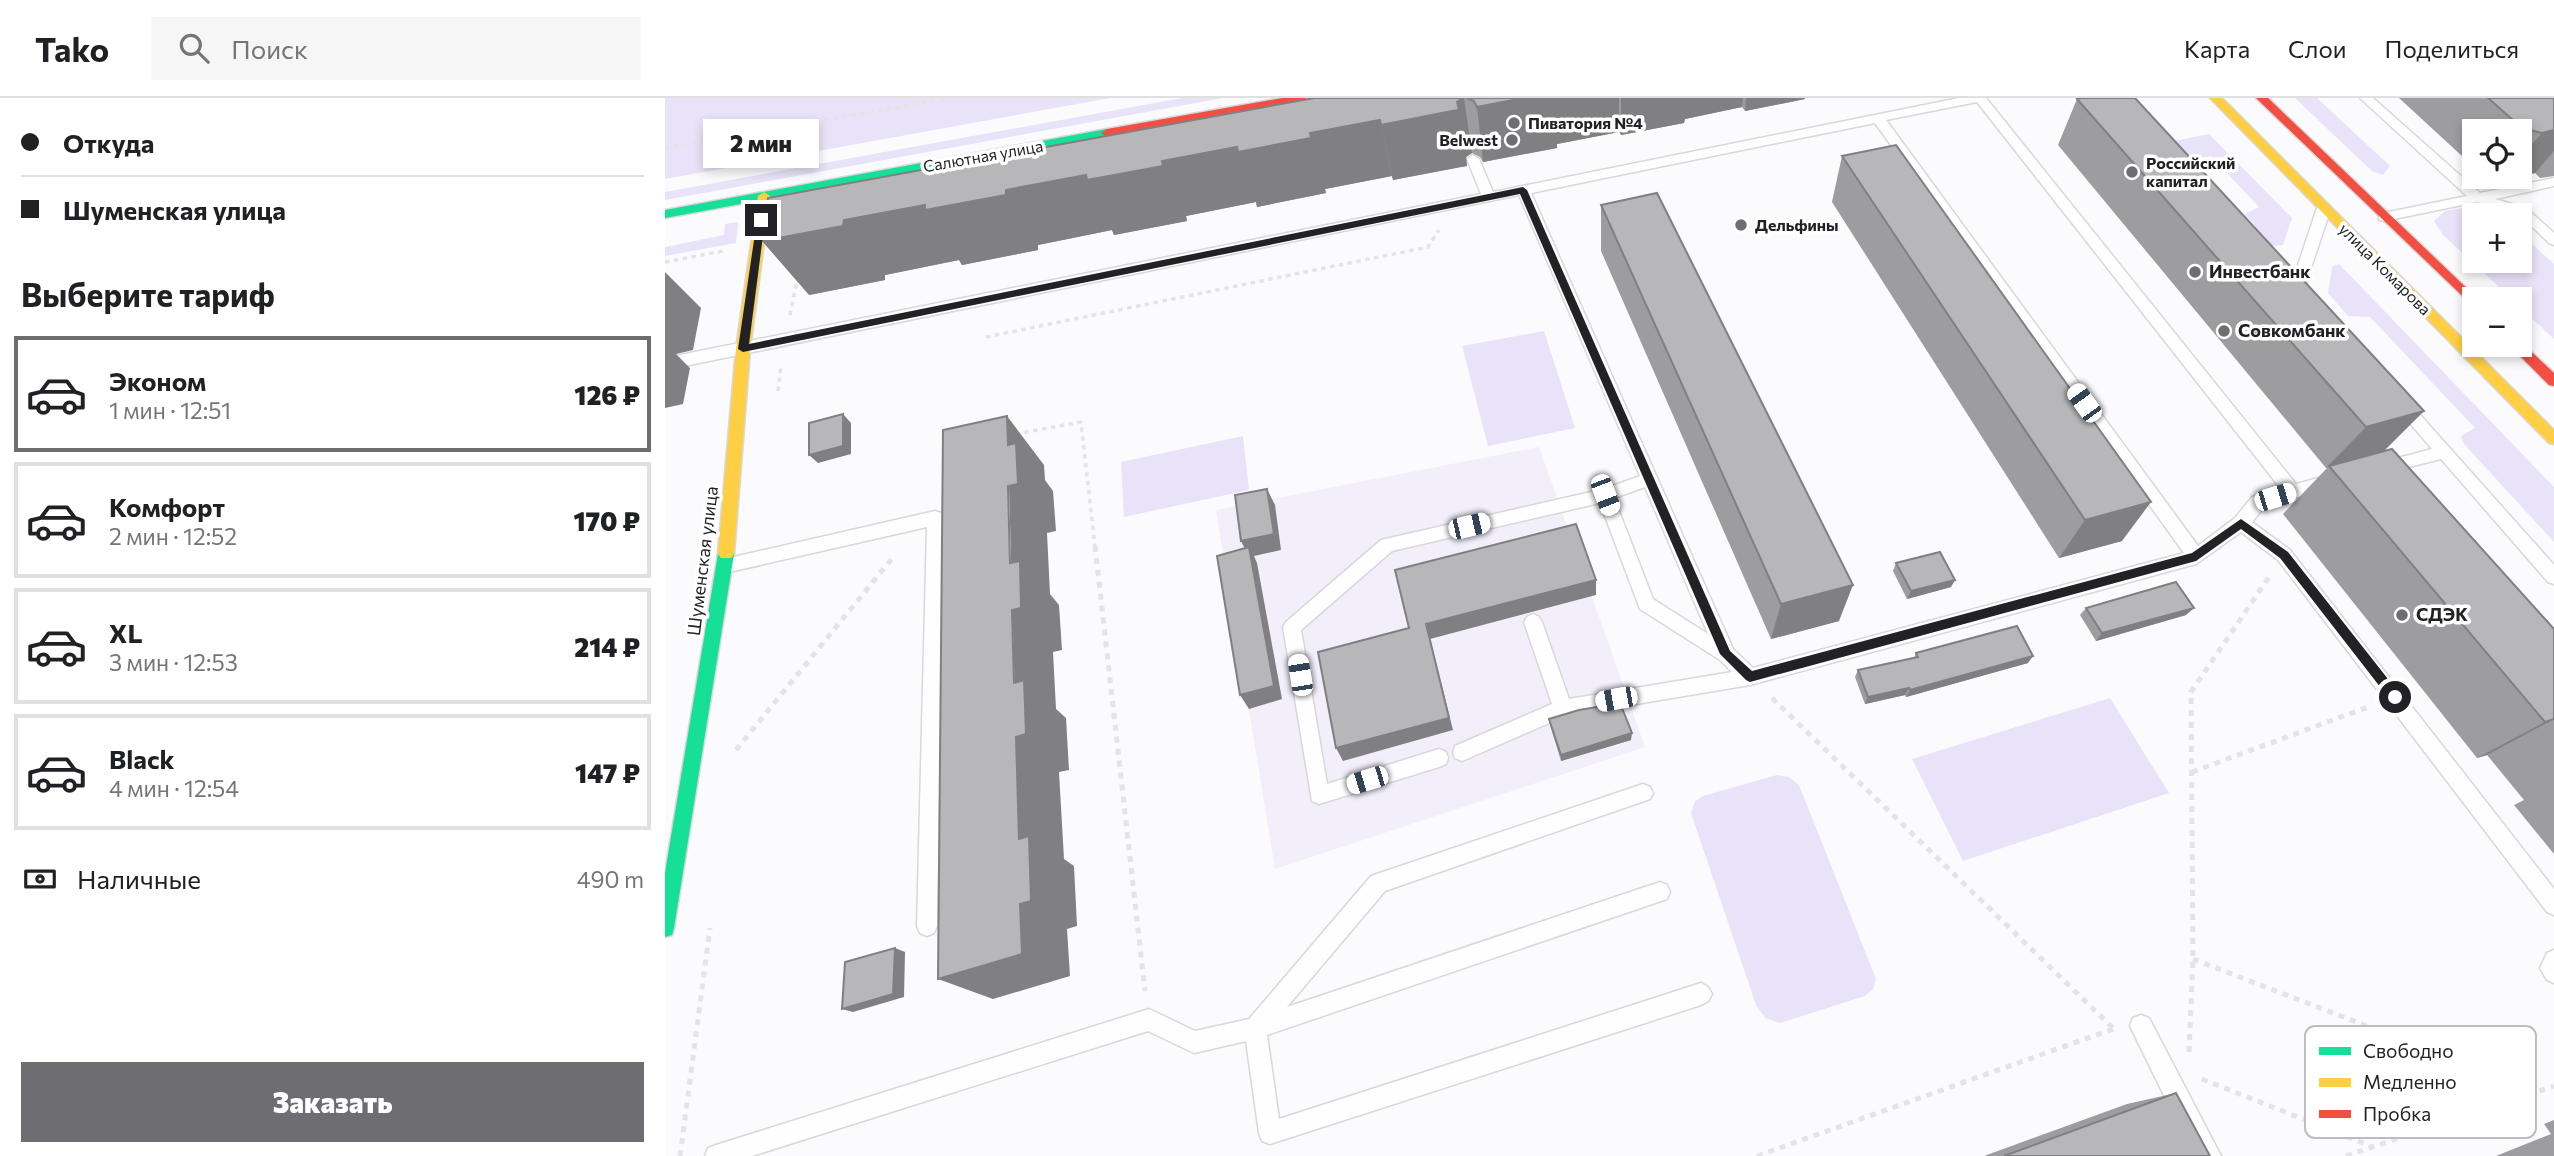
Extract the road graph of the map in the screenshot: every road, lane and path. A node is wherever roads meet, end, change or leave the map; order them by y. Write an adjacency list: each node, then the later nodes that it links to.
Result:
1 (950, 98): 8 (path)
2 (1301, 98): 12 (street, Салютная улица)
3 (1979, 98): 7 (lane); 36 (lane)
4 (2216, 98): 15 (street, улица Комарова)
5 (2262, 98): 17 (street)
6 (2366, 98): 14 (lane)
7 (1878, 118): 11 (lane); 41 (lane)
8 (665, 148)
9 (1473, 159): 13 (lane)
10 (2554, 183): 14 (lane)
11 (1523, 190): 13 (lane); 35 (lane)
12 (764, 196): 16 (street, Салютная улица); 20 (street, Шуменская улица)
13 (1488, 197): 25 (lane)
14 (2478, 198): 17 (lane); 19 (lane)
15 (2324, 208): 22 (lane); 30 (street, улица Комарова)
16 (665, 214)
17 (2384, 217): 23 (street)
18 (1442, 226): 24 (path)
19 (2554, 240)
20 (758, 244): 21 (path); 25 (street, Шуменская улица)
21 (665, 262)
22 (2297, 289)
23 (2462, 292)
24 (986, 337)
25 (743, 349): 27 (lane); 42 (street, Шуменская улица)
26 (2529, 357): 28 (street)
27 (665, 364)
28 (2554, 381)
29 (2390, 391): 32 (lane)
30 (2554, 439)
31 (1007, 444): 63 (path)
32 (2446, 452): 33 (lane); 43 (lane)
33 (2369, 471)
34 (2343, 478): 36 (lane)
35 (1649, 479): 37 (lane); 45 (lane)
36 (2292, 491): 38 (lane)
37 (1605, 495): 45 (lane); 51 (lane)
38 (2241, 523): 40 (lane); 41 (lane)
39 (895, 554): 50 (path)
40 (2284, 555): 47 (lane); 52 (path)
41 (2196, 557): 46 (lane)
42 (725, 566): 54 (street, Шуменская улица); 57 (lane)
43 (2554, 577)
44 (1532, 622): 48 (lane)
45 (1726, 654): 46 (lane)
46 (1750, 677): 48 (lane); 67 (path)
47 (2395, 697): 52 (path); 56 (lane)
48 (1563, 708): 49 (lane)
49 (1462, 752)
50 (733, 753)
51 (1439, 758)
52 (2192, 772): 59 (path)
53 (1643, 793): 66 (lane)
54 (668, 888): 58 (street, Шуменская улица)
55 (1660, 892): 66 (lane)
56 (2554, 905)
57 (927, 926)
58 (665, 928)
59 (2193, 959): 65 (path); 68 (path)
60 (2554, 960): 61 (lane)
61 (2554, 973)
62 (1701, 994): 66 (lane)
63 (1149, 1020): 66 (lane); 76 (lane)
64 (2141, 1026): 67 (path); 78 (lane)
65 (2367, 1026)
66 (1255, 1028)
67 (2113, 1029): 77 (path)
68 (2188, 1060)
69 (2200, 1078): 72 (path)
70 (2554, 1086): 71 (path)
71 (2538, 1092)
72 (2305, 1120)
73 (2351, 1138): 75 (path)
74 (2401, 1138): 75 (path)
75 (2374, 1147): 79 (path)
76 (716, 1156)
77 (1757, 1156)
78 (2210, 1156)
79 (2346, 1156)

